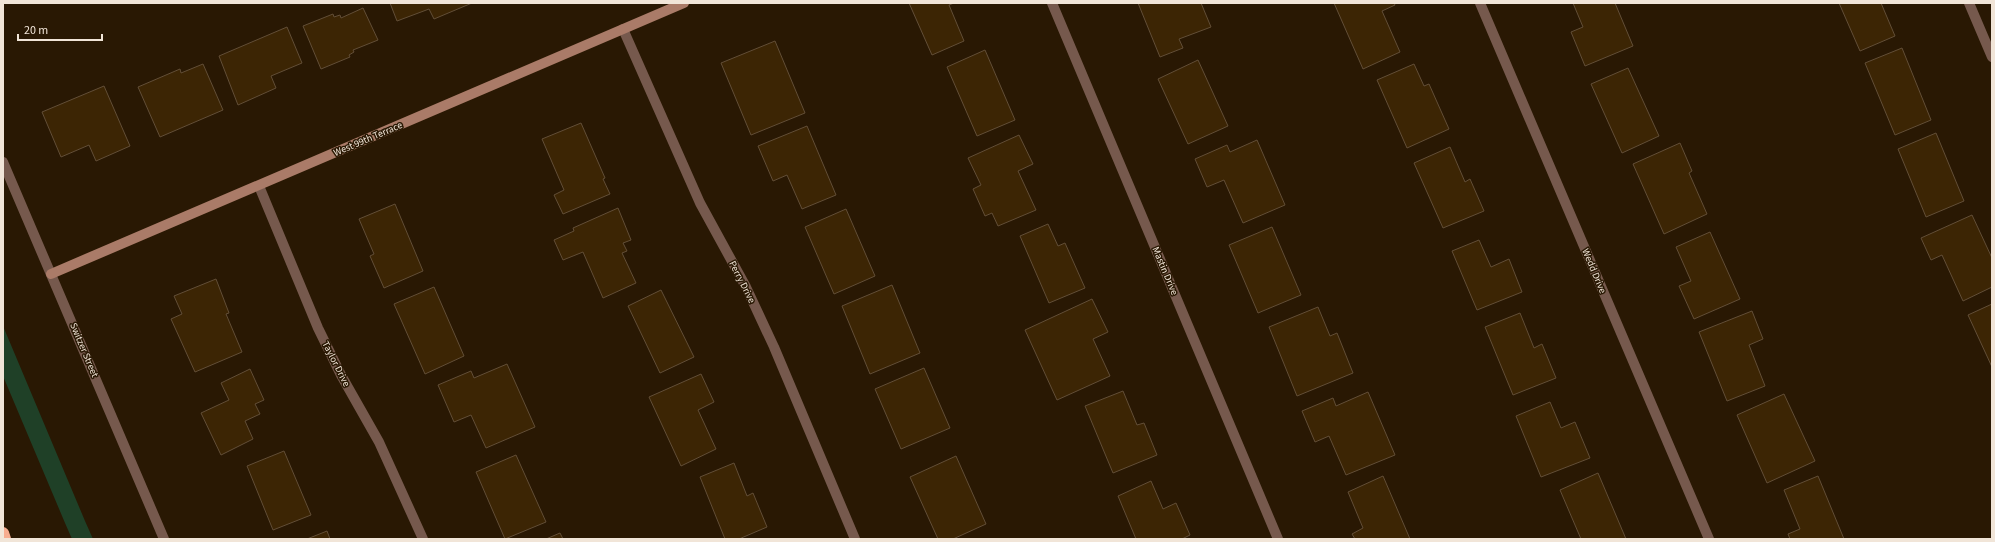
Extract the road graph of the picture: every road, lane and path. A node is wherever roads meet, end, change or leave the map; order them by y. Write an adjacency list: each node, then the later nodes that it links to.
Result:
1 (684, 3): 5 (street, West 99th Terrace)
2 (1052, 3): 15 (street, Mastin Drive)
3 (1480, 3): 16 (street, Wedd Drive)
4 (1969, 3): 6 (street)
5 (623, 29): 8 (street, West 99th Terrace); 14 (street, Perry Drive)
6 (1992, 57)
7 (3, 162): 9 (street, Switzer Street)
8 (259, 186): 9 (street, West 99th Terrace); 13 (street, Taylor Drive)
9 (51, 274): 12 (street, Switzer Street)
10 (3, 533): 11 (highway)
11 (6, 539)
12 (164, 539)
13 (422, 539)
14 (855, 539)
15 (1278, 539)
16 (1709, 539)

